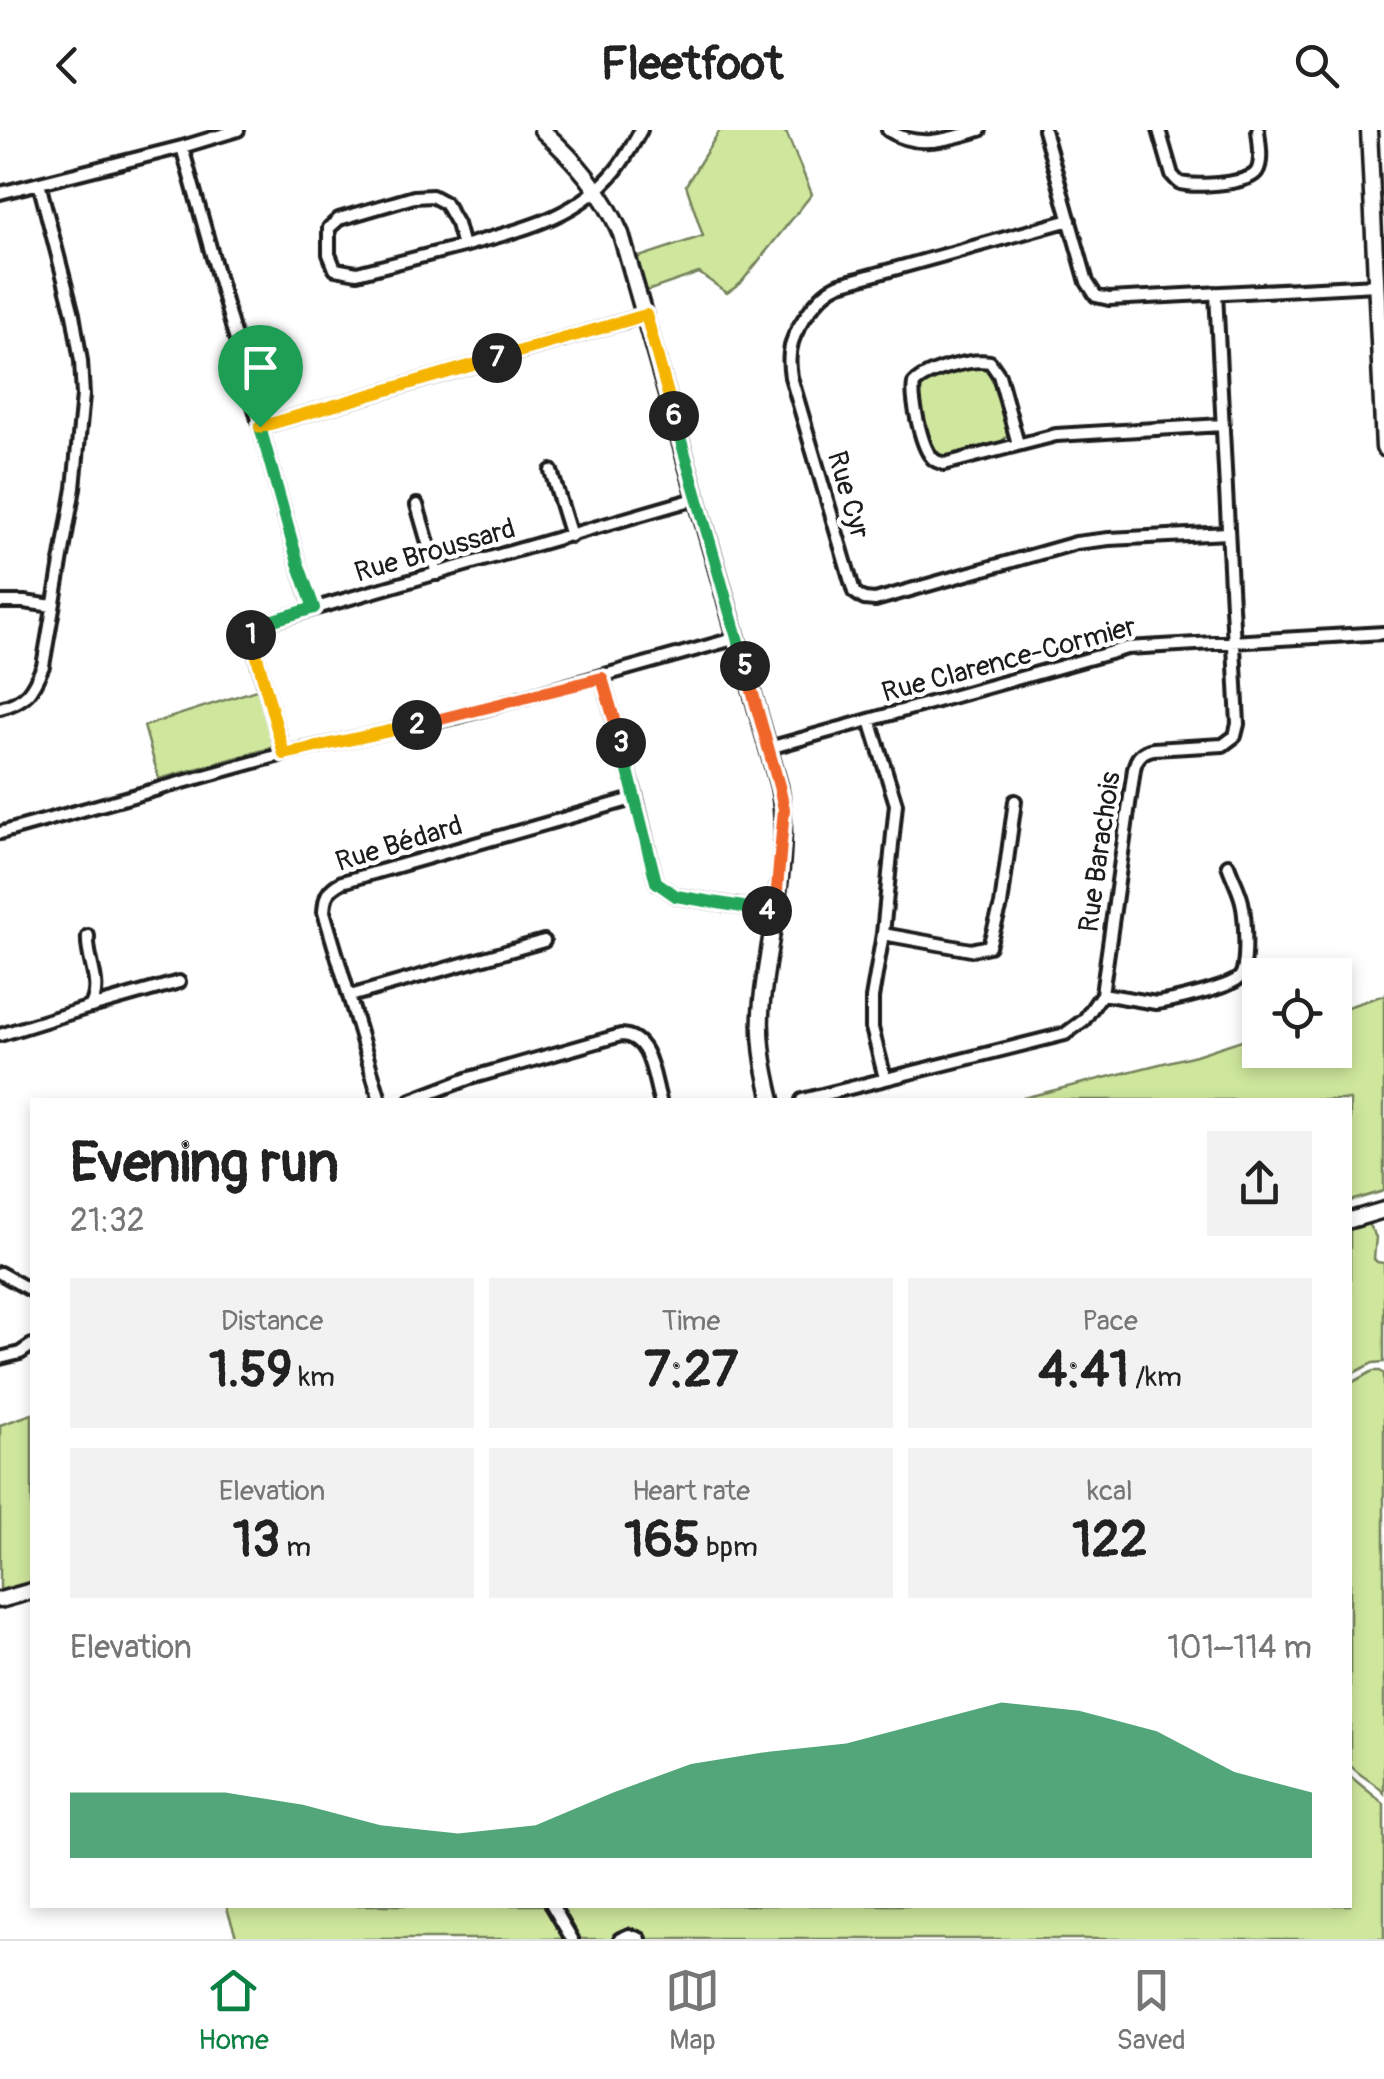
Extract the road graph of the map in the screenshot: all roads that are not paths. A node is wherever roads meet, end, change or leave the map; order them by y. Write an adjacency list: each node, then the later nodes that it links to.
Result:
1 (238, 130): 11 (street)
2 (542, 130): 13 (street)
3 (642, 130): 13 (street)
4 (888, 130): 10 (street)
5 (980, 130): 10 (street)
6 (1044, 130): 15 (street)
7 (1159, 130): 8 (street)
8 (1258, 130)
9 (1369, 130): 17 (street)
10 (929, 136)
11 (182, 147): 12 (street); 21 (street)
12 (39, 184): 14 (street); 31 (street)
13 (597, 190): 16 (street); 19 (street)
14 (0, 193)
15 (1070, 220): 18 (street); 27 (street, Rue Cyr)
16 (463, 246): 16 (street)
17 (1376, 285): 18 (street); 23 (street)
18 (1216, 293): 20 (street, Rue Barachois)
19 (646, 315): 21 (street); 25 (street)
20 (1222, 426): 22 (street); 27 (street, Rue Barachois)
21 (260, 427): 32 (street)
22 (1018, 444): 22 (street)
23 (1384, 448)
24 (551, 471): 28 (street)
25 (698, 498): 28 (street, Rue Broussard); 34 (street)
26 (418, 506): 29 (street)
27 (1228, 534): 35 (street, Rue Barachois)
28 (571, 536): 29 (street, Rue Broussard)
29 (438, 574): 32 (street, Rue Broussard)
30 (0, 602): 31 (street)
31 (53, 606): 37 (street)
32 (314, 608): 40 (street, Rue Broussard)
33 (1384, 633): 35 (street, Rue Clarence-Cormier)
34 (737, 638): 36 (street); 39 (street)
35 (1234, 640): 38 (street, Rue Clarence-Cormier); 50 (street, Rue Barachois)
36 (602, 678): 40 (street); 41 (street)
37 (0, 708)
38 (870, 720): 39 (street, Rue Clarence-Cormier); 46 (street)
39 (769, 748): 45 (street)
40 (284, 754): 43 (street)
41 (636, 798): 45 (street); 51 (street, Rue Bédard)
42 (1015, 801): 46 (street)
43 (0, 833)
44 (1228, 865): 50 (street)
45 (775, 912): 58 (street)
46 (883, 934): 54 (street)
47 (88, 936): 52 (street)
48 (544, 940): 51 (street)
49 (179, 982): 52 (street)
50 (1102, 994): 54 (street)
51 (350, 996): 55 (street, Rue Bédard)
52 (90, 1007): 53 (street)
53 (1, 1032)
54 (885, 1078): 59 (street)
55 (379, 1098)
56 (417, 1098): 57 (street)
57 (659, 1098)
58 (772, 1098)
59 (810, 1098)
60 (1384, 1210): 61 (street)
61 (1352, 1219)
62 (0, 1273): 63 (street)
63 (30, 1290)
64 (30, 1346): 65 (street)
65 (0, 1358)
66 (30, 1592): 67 (street)
67 (0, 1600)
68 (554, 1908): 69 (street)
69 (572, 1939)
70 (620, 1939): 71 (street)
71 (640, 1939)

